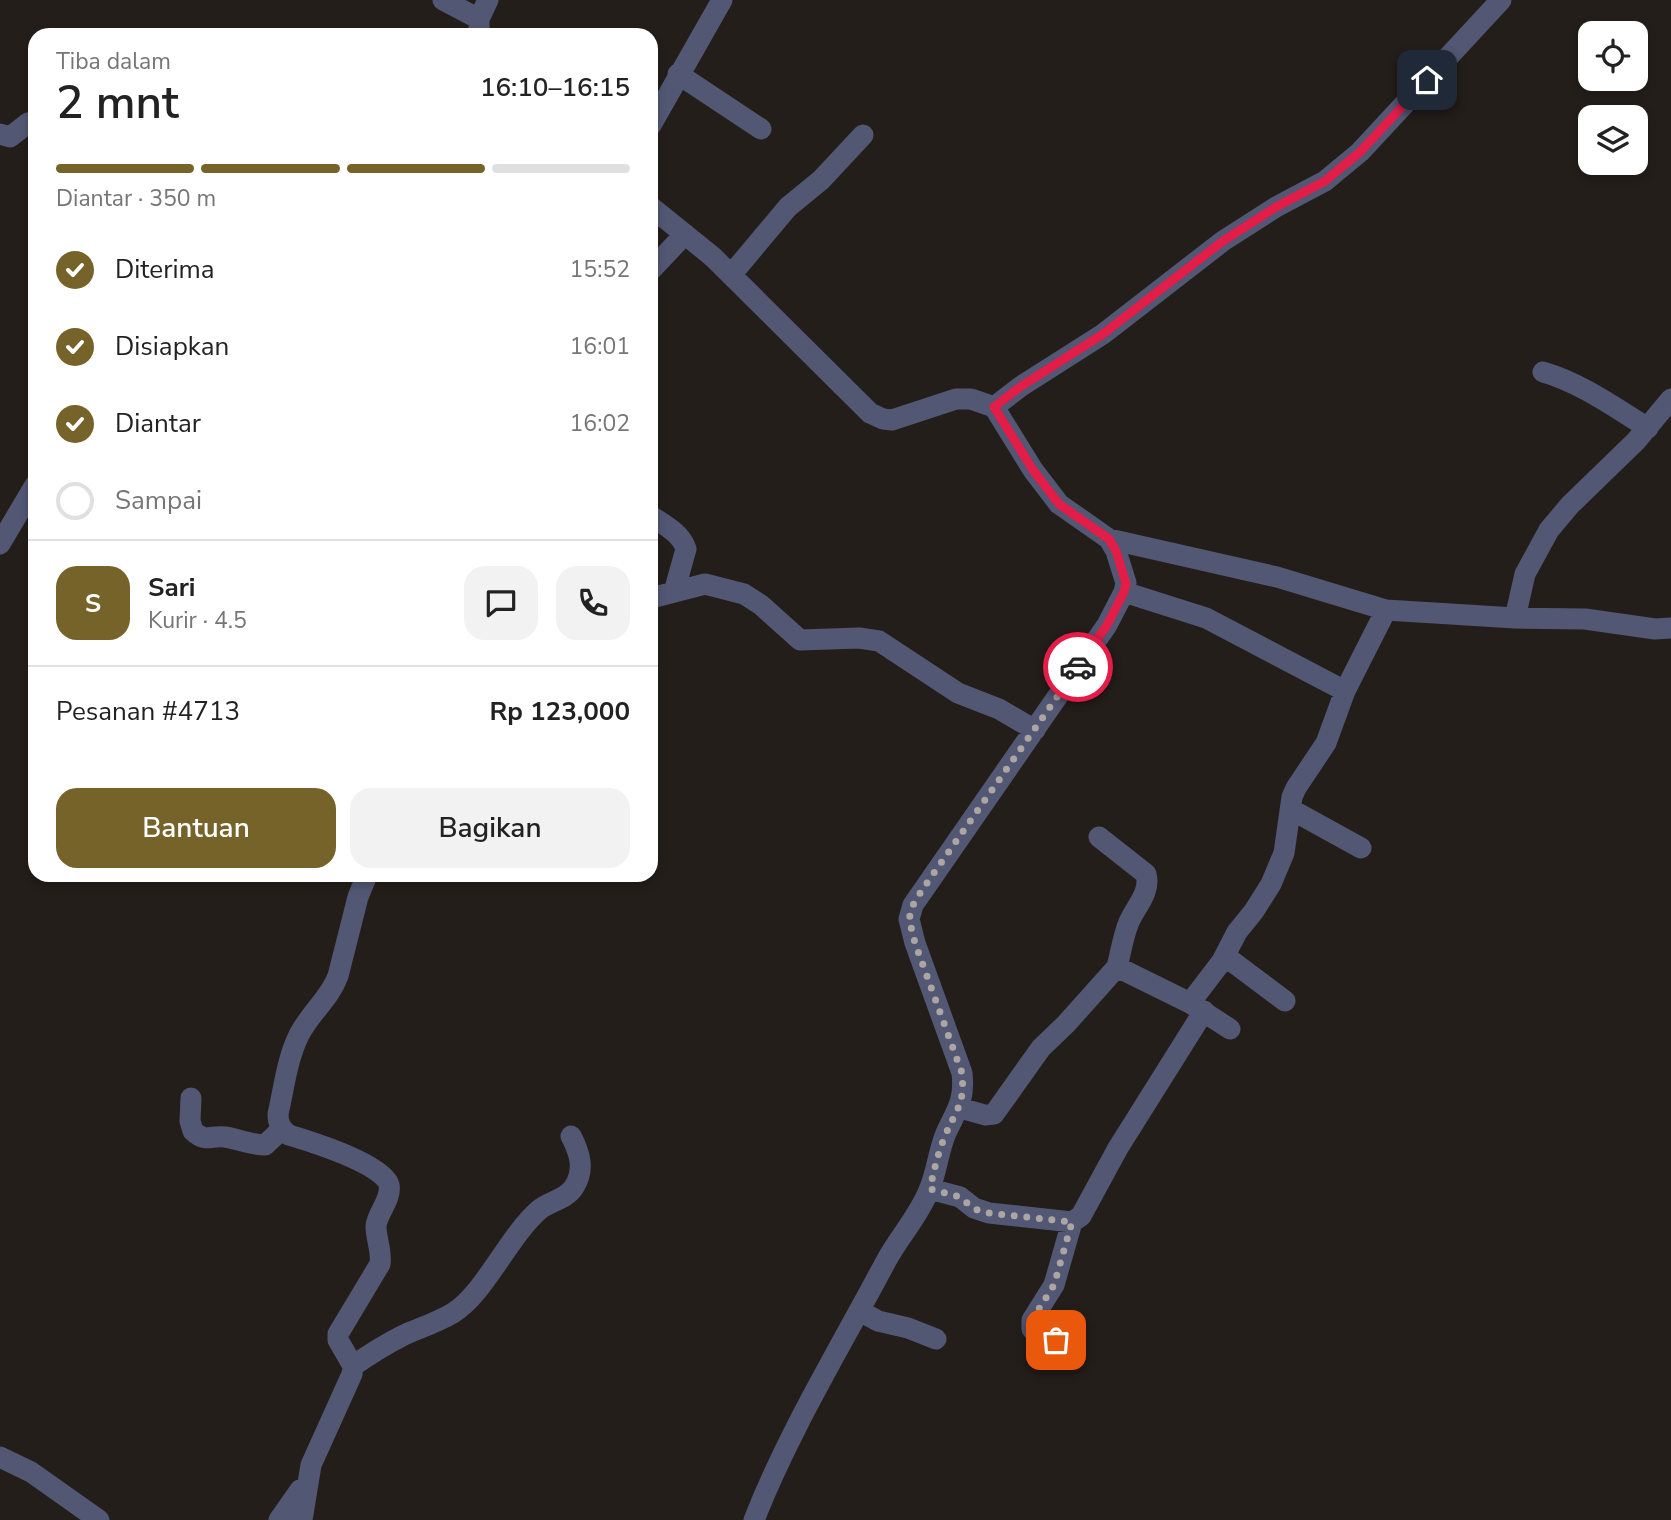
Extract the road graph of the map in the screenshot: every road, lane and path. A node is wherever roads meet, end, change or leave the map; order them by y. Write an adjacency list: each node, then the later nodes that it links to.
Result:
1 (443, 0): 4 (street)
2 (722, 0): 5 (street)
3 (1501, 0): 17 (street)
4 (482, 18)
5 (678, 74): 6 (street); 8 (street)
6 (658, 112)
7 (28, 123): 9 (street)
8 (761, 129)
9 (0, 135)
10 (863, 135): 14 (street)
11 (658, 213): 12 (street)
12 (685, 234): 13 (street); 14 (street)
13 (658, 263)
14 (731, 275): 17 (street)
15 (1543, 372): 18 (street)
16 (1671, 399): 18 (street)
17 (994, 407): 21 (street)
18 (1648, 428): 27 (street)
19 (28, 497): 22 (street)
20 (658, 521): 23 (street)
21 (1109, 539): 24 (street); 26 (street)
22 (0, 544)
23 (674, 592): 25 (street); 30 (street)
24 (1124, 592): 29 (street); 30 (street)
25 (658, 596)
26 (1386, 610): 27 (street); 29 (street)
27 (1515, 618): 28 (street)
28 (1671, 628)
29 (1345, 691): 31 (street)
30 (1035, 730): 41 (street)
31 (1292, 810): 33 (street); 35 (street)
32 (1099, 837): 36 (street)
33 (1361, 848)
34 (364, 882): 42 (street)
35 (1225, 956): 37 (street); 38 (street)
36 (1117, 967): 38 (street); 41 (street)
37 (1285, 1001)
38 (1197, 1007): 39 (street); 45 (street)
39 (1230, 1029)
40 (191, 1098): 42 (street)
41 (960, 1108): 44 (street)
42 (282, 1129): 49 (street)
43 (571, 1136): 49 (street)
44 (930, 1189): 45 (street); 46 (street)
45 (1072, 1222): 48 (street)
46 (860, 1311): 47 (street); 55 (street)
47 (936, 1339)
48 (1074, 1344)
49 (354, 1366): 51 (street)
50 (0, 1457): 52 (street)
51 (306, 1486): 53 (street); 54 (street)
52 (99, 1520)
53 (279, 1520)
54 (302, 1520)
55 (754, 1520)

